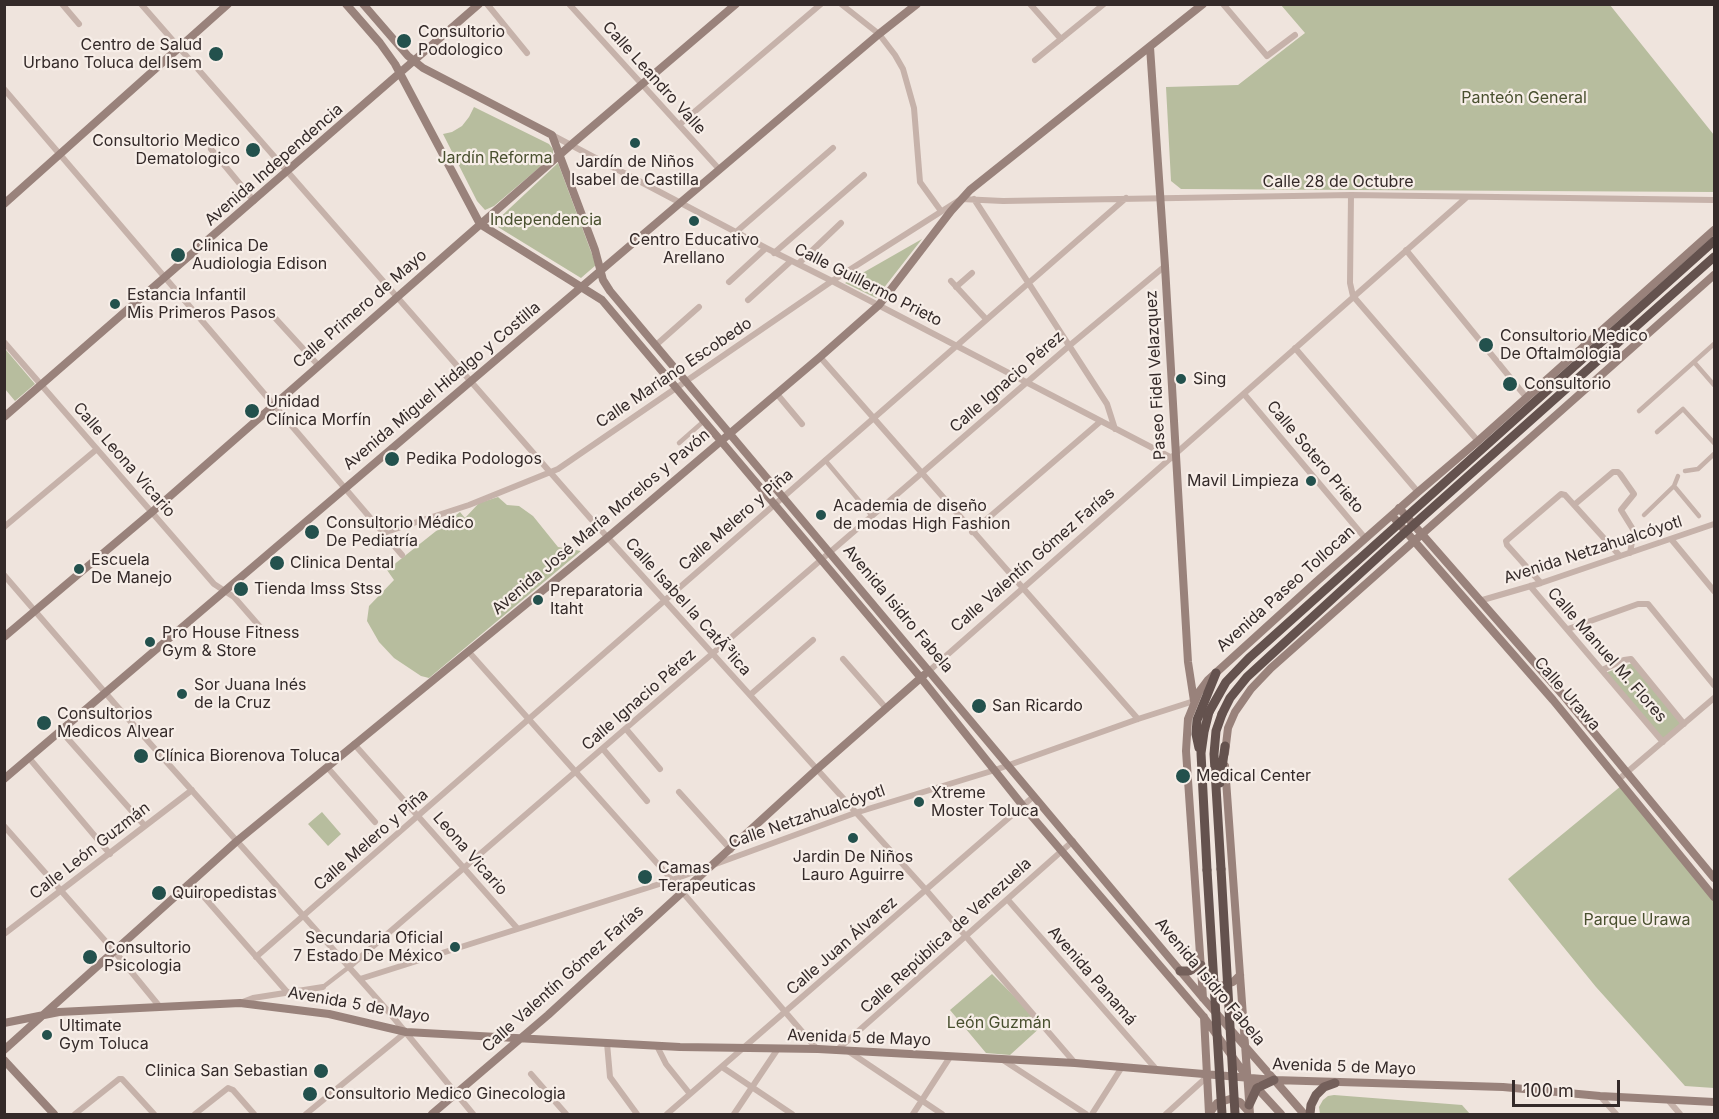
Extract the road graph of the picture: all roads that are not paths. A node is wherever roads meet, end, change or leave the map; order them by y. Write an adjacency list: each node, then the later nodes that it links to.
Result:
1 (62, 4): 19 (street)
2 (141, 4): 24 (street, Calle Isabel la CatÃ³lica)
3 (228, 4): 24 (main road)
4 (346, 4): 28 (main road)
5 (363, 4): 27 (main road)
6 (479, 4): 27 (main road, Avenida Independencia)
7 (487, 4): 25 (street)
8 (569, 4): 29 (street, Calle Leandro Valle)
9 (736, 4): 29 (main road, Calle Primero de Mayo)
10 (821, 4): 31 (street)
11 (841, 4): 20 (street)
12 (908, 4): 18 (main road, Avenida Miguel Hidalgo y Costilla)
13 (917, 4): 18 (main road, Avenida Miguel Hidalgo y Costilla)
14 (1104, 4): 22 (street)
15 (1203, 4): 23 (main road, Avenida José María Morelos y Pavón)
16 (1223, 4): 21 (street)
17 (1033, 5): 22 (street)
18 (899, 17): 20 (main road, Avenida Miguel Hidalgo y Costilla)
19 (79, 24)
20 (879, 34): 38 (main road, Avenida Miguel Hidalgo y Costilla); 51 (street)
21 (1295, 35)
22 (1061, 39): 26 (street)
23 (1150, 47): 42 (main road, Paseo Fidel Velazquez); 46 (main road, Avenida José María Morelos y Pavón)
24 (179, 48): 36 (main road); 39 (street, Calle Isabel la CatÃ³lica)
25 (527, 53)
26 (1035, 60)
27 (415, 62): 28 (main road, Avenida Independencia); 32 (main road)
28 (401, 74): 39 (main road, Avenida Independencia); 53 (main road)
29 (642, 85): 31 (street, Calle Leandro Valle); 33 (main road, Calle Primero de Mayo)
30 (4, 89): 36 (street)
31 (678, 125): 38 (street, Calle Leandro Valle)
32 (552, 135): 33 (street, Calle Guillermo Prieto); 37 (main road, Avenida Isidro Fabela)
33 (572, 144): 37 (main road, Calle Primero de Mayo); 49 (street, Calle Guillermo Prieto)
34 (833, 148): 55 (street)
35 (211, 149): 44 (street)
36 (60, 154): 50 (main road); 68 (street)
37 (559, 156): 53 (main road, Calle Primero de Mayo); 65 (main road, Avenida Isidro Fabela)
38 (719, 169): 49 (main road, Avenida Miguel Hidalgo y Costilla)
39 (287, 173): 44 (main road, Avenida Independencia); 75 (street, Calle Isabel la CatÃ³lica)
40 (864, 175): 61 (street)
41 (1352, 195): 42 (street, Calle 28 de Octubre); 43 (street, Calle 28 de Octubre); 76 (street)
42 (1161, 197): 45 (street, Calle 28 de Octubre); 64 (main road, Paseo Fidel Velazquez)
43 (1467, 197): 48 (street, Calle 28 de Octubre); 60 (street, Calle Valentín Gómez Farías)
44 (252, 198): 68 (main road, Avenida Independencia)
45 (1126, 198): 47 (street, Calle 28 de Octubre); 72 (street, Calle Melero y Piña)
46 (961, 199): 47 (street, Calle 28 de Octubre); 51 (street, Calle Mariano Escobedo); 78 (main road, Avenida José María Morelos y Pavón)
47 (974, 199): 72 (street)
48 (1714, 200)
49 (680, 202): 55 (street, Calle Guillermo Prieto); 65 (main road, Avenida Miguel Hidalgo y Costilla)
50 (4, 204)
51 (941, 211): 69 (street, Calle Mariano Escobedo)
52 (841, 223): 63 (street)
53 (480, 224): 73 (main road, Avenida Isidro Fabela); 75 (main road, Calle Primero de Mayo)
54 (1714, 230): 57 (main road, Avenida Paseo Tollocan)
55 (736, 232): 59 (street, Calle Guillermo Prieto)
56 (1714, 241): 188 (highway, Avenida Paseo Tollocan, bridge)
57 (1697, 246): 58 (main road); 99 (main road, Avenida Paseo Tollocan)
58 (1714, 247)
59 (766, 248): 61 (street, Calle Guillermo Prieto); 71 (street)
60 (1406, 250): 76 (street, Calle Valentín Gómez Farías); 99 (street)
61 (774, 253): 63 (street, Calle Guillermo Prieto)
62 (1714, 257): 204 (highway, bridge)
63 (794, 263): 69 (street, Calle Guillermo Prieto); 77 (street)
64 (1165, 266): 86 (street, Calle Ignacio Pérez); 116 (main road, Paseo Fidel Velazquez)
65 (601, 272): 73 (main road, Avenida Miguel Hidalgo y Costilla); 84 (main road, Avenida Isidro Fabela)
66 (972, 273): 74 (street)
67 (1714, 275): 129 (main road)
68 (166, 277): 95 (main road, Avenida Independencia); 100 (street)
69 (832, 281): 78 (street, Calle Guillermo Prieto); 91 (street, Calle Mariano Escobedo)
70 (951, 281): 74 (street)
71 (729, 282)
72 (1028, 282): 81 (street, Calle Melero y Piña); 86 (street)
73 (583, 286): 92 (main road, Avenida Miguel Hidalgo y Costilla); 96 (main road, Avenida Isidro Fabela)
74 (956, 287): 81 (street)
75 (396, 296): 90 (main road, Calle Primero de Mayo); 92 (street, Calle Isabel la CatÃ³lica)
76 (1353, 296): 87 (street, Calle Valentín Gómez Farías); 110 (street)
77 (748, 300)
78 (879, 305): 85 (street, Calle Guillermo Prieto); 88 (main road, Avenida José María Morelos y Pavón)
79 (699, 307): 84 (street)
80 (276, 319): 90 (street)
81 (986, 319): 85 (street, Calle Melero y Piña)
82 (4, 342): 95 (street, Calle Leona Vicario)
83 (1714, 344): 89 (street)
84 (656, 345): 91 (main road, Avenida Isidro Fabela)
85 (956, 346): 94 (street, Calle Guillermo Prieto); 103 (street, Calle Melero y Piña)
86 (1069, 346): 94 (street, Calle Ignacio Pérez); 107 (street)
87 (1295, 348): 98 (street, Calle Valentín Gómez Farías); 125 (street)
88 (820, 357): 97 (main road, Avenida José María Morelos y Pavón); 103 (street)
89 (1694, 362): 93 (street); 101 (street)
90 (318, 365): 100 (main road, Calle Primero de Mayo)
91 (686, 381): 96 (street, Calle Mariano Escobedo); 109 (main road, Avenida Isidro Fabela)
92 (471, 382): 119 (street, Calle Isabel la CatÃ³lica); 124 (main road, Avenida Miguel Hidalgo y Costilla)
93 (1714, 382)
94 (1026, 383): 105 (street, Calle Guillermo Prieto); 120 (street, Calle Ignacio Pérez)
95 (42, 385): 102 (main road, Avenida Independencia); 114 (street, Calle Leona Vicario)
96 (676, 388): 104 (main road, Avenida Isidro Fabela); 119 (street, Calle Mariano Escobedo)
97 (777, 394): 106 (street); 109 (main road, Avenida José María Morelos y Pavón)
98 (1244, 394): 116 (street, Calle Valentín Gómez Farías); 142 (street, Calle Sotero Prieto)
99 (1526, 397): 110 (main road, Avenida Paseo Tollocan)
100 (273, 404): 124 (street); 131 (main road, Calle Primero de Mayo)
101 (1639, 411)
102 (4, 417)
103 (873, 418): 117 (street, Calle Melero y Piña); 120 (street)
104 (704, 421): 111 (main road, Avenida Isidro Fabela); 112 (street)
105 (1101, 421): 107 (street, Calle Guillermo Prieto); 138 (street)
106 (802, 424)
107 (1115, 429): 116 (street, Calle Guillermo Prieto)
108 (1657, 432): 113 (street)
109 (730, 434): 111 (main road, Avenida José María Morelos y Pavón); 126 (main road, Avenida Isidro Fabela)
110 (1478, 441): 122 (main road, Avenida Paseo Tollocan)
111 (721, 442): 127 (main road, Avenida Isidro Fabela); 141 (main road, Avenida José María Morelos y Pavón)
112 (679, 443)
113 (1714, 443)
114 (97, 449): 131 (street, Calle Leona Vicario); 137 (street)
115 (1714, 454): 118 (street)
116 (1173, 456): 155 (street, Calle Valentín Gómez Farías); 177 (main road, Paseo Fidel Velazquez)
117 (825, 460): 126 (street, Calle Melero y Piña); 134 (street)
118 (1685, 471)
119 (551, 472): 139 (street, Calle Mariano Escobedo); 141 (street, Calle Isabel la CatÃ³lica)
120 (921, 474): 134 (street, Calle Ignacio Pérez); 138 (street)
121 (1678, 476): 123 (street)
122 (1430, 482): 125 (main road, Avenida Paseo Tollocan); 129 (main road)
123 (1674, 486): 133 (street); 135 (street)
124 (345, 489): 139 (street); 156 (main road, Avenida Miguel Hidalgo y Costilla)
125 (1418, 492): 130 (main road, Avenida Paseo Tollocan)
126 (783, 497): 127 (street, Calle Melero y Piña); 145 (main road, Avenida Isidro Fabela)
127 (774, 504): 149 (main road, Avenida Isidro Fabela); 158 (street, Calle Melero y Piña)
128 (1574, 505): 146 (street); 148 (street); 153 (street)
129 (1453, 507): 140 (main road)
130 (1399, 508): 132 (main road, Avenida Paseo Tollocan); 140 (main road, Calle Urawa)
131 (152, 512): 156 (street, Calle Leona Vicario); 160 (main road, Calle Primero de Mayo)
132 (1391, 515): 142 (main road, Avenida Paseo Tollocan); 144 (main road, Calle Urawa)
133 (1644, 515)
134 (872, 516): 145 (street, Calle Ignacio Pérez)
135 (1699, 516)
136 (1714, 524): 143 (street, Avenida Netzahualcóyotl)
137 (4, 527)
138 (972, 532): 155 (street)
139 (383, 533): 147 (street)
140 (1423, 533): 144 (main road); 159 (main road, Calle Urawa)
141 (608, 537): 158 (street, Calle Isabel la CatÃ³lica); 166 (main road, Avenida José María Morelos y Pavón)
142 (1365, 538): 150 (main road); 152 (main road, Avenida Paseo Tollocan)
143 (1671, 539): 146 (street, Avenida Netzahualcóyotl); 157 (street)
144 (1414, 541): 150 (main road); 198 (main road, Calle Urawa)
145 (830, 553): 149 (street, Calle Ignacio Pérez); 169 (main road, Avenida Isidro Fabela)
146 (1630, 553): 148 (street, Avenida Netzahualcóyotl)
147 (402, 555)
148 (1620, 556): 153 (street, Avenida Netzahualcóyotl)
149 (821, 560): 167 (street, Calle Ignacio Pérez); 172 (main road, Avenida Isidro Fabela)
150 (1390, 564): 161 (main road)
151 (4, 575): 160 (street)
152 (1316, 582): 161 (main road); 171 (main road, Avenida Paseo Tollocan)
153 (1541, 582): 154 (street, Avenida Netzahualcóyotl)
154 (1530, 586): 159 (street, Avenida Netzahualcóyotl); 162 (street, Calle Manuel M. Flores)
155 (1022, 588): 169 (street, Calle Valentín Gómez Farías); 179 (street)
156 (226, 591): 163 (street, Calle Leona Vicario); 174 (main road, Avenida Miguel Hidalgo y Costilla)
157 (1714, 591)
158 (666, 600): 167 (street, Calle Isabel la CatÃ³lica); 180 (street, Calle Melero y Piña)
159 (1479, 601): 195 (main road, Calle Urawa)
160 (35, 611): 164 (main road, Calle Primero de Mayo); 174 (street)
161 (1334, 613): 186 (main road)
162 (1568, 630): 170 (street, Calle Manuel M. Flores); 173 (street)
163 (268, 636)
164 (4, 638)
165 (813, 640): 175 (street)
166 (468, 651): 180 (street); 185 (main road, Avenida José María Morelos y Pavón)
167 (713, 654): 175 (street, Calle Isabel la CatÃ³lica); 182 (street, Calle Ignacio Pérez)
168 (843, 659): 178 (street)
169 (930, 670): 172 (main road, Calle Valentín Gómez Farías); 190 (main road, Avenida Isidro Fabela)
170 (1602, 670): 181 (street); 184 (street, Calle Manuel M. Flores)
171 (1216, 673): 177 (main road, Avenida Paseo Tollocan); 188 (highway)
172 (921, 678): 178 (main road, Calle Valentín Gómez Farías); 194 (main road, Avenida Isidro Fabela)
173 (1714, 685)
174 (106, 693): 183 (main road, Avenida Miguel Hidalgo y Costilla); 199 (street)
175 (750, 695): 193 (street, Calle Isabel la CatÃ³lica)
176 (1714, 698): 181 (street)
177 (1194, 701): 179 (street, Calle Netzahualcóyotl); 231 (main road, Avenida Paseo Tollocan)
178 (886, 708): 193 (main road, Calle Valentín Gómez Farías)
179 (1138, 719): 190 (street, Calle Netzahualcóyotl)
180 (529, 721): 196 (street); 206 (street, Calle Melero y Piña)
181 (1684, 724): 184 (street)
182 (626, 729): 187 (street, Calle Ignacio Pérez); 192 (street)
183 (61, 731): 189 (main road, Avenida Miguel Hidalgo y Costilla); 209 (street)
184 (1663, 742): 195 (street)
185 (354, 744): 191 (main road, Avenida José María Morelos y Pavón); 206 (street, Leona Vicario)
186 (1225, 746): 204 (highway); 235 (main road)
187 (603, 749): 196 (street, Calle Ignacio Pérez); 202 (street)
188 (1201, 753): 299 (highway, Avenida Paseo Tollocan, bridge)
189 (29, 758): 197 (main road, Avenida Miguel Hidalgo y Costilla); 214 (street)
190 (1008, 765): 194 (street, Calle Netzahualcóyotl); 201 (main road, Avenida Isidro Fabela)
191 (327, 767): 207 (street); 210 (main road, Avenida José María Morelos y Pavón)
192 (660, 769)
193 (816, 770): 205 (street, Calle Isabel la CatÃ³lica); 212 (main road, Calle Valentín Gómez Farías)
194 (995, 770): 203 (main road, Avenida Isidro Fabela); 205 (street, Calle Netzahualcóyotl)
195 (1627, 772): 198 (street); 217 (main road, Calle Urawa)
196 (575, 773): 216 (street, Calle Ignacio Pérez); 218 (street)
197 (4, 779)
198 (1619, 779): 222 (main road, Calle Urawa)
199 (192, 790): 209 (street, Calle León Guzmán); 210 (street)
200 (679, 792): 212 (street)
201 (1034, 796): 203 (street, Calle Juan Álvarez); 211 (main road, Avenida Isidro Fabela)
202 (647, 801)
203 (1023, 806): 213 (main road, Avenida Isidro Fabela); 220 (street, Calle Juan Álvarez)
204 (1217, 807): 300 (highway, bridge)
205 (855, 813): 215 (street, Calle Netzahualcóyotl); 220 (street, Calle Isabel la CatÃ³lica)
206 (419, 817): 216 (street, Leona Vicario); 225 (street, Calle Melero y Piña)
207 (375, 822)
208 (4, 826): 221 (street)
209 (145, 826): 214 (street, Calle León Guzmán)
210 (237, 841): 219 (main road, Avenida José María Morelos y Pavón); 225 (street)
211 (1073, 841): 213 (street, Calle República de Venezuela); 233 (main road, Avenida Isidro Fabela)
212 (730, 850): 215 (main road, Calle Valentín Gómez Farías)
213 (1062, 850): 224 (street, Calle República de Venezuela); 246 (main road, Avenida Isidro Fabela)
214 (110, 854): 221 (street, Calle León Guzmán)
215 (713, 865): 218 (street, Calle Netzahualcóyotl); 223 (main road, Calle Valentín Gómez Farías)
216 (464, 868): 226 (street, Leona Vicario); 232 (street, Calle Ignacio Pérez)
217 (1714, 878)
218 (672, 880): 223 (street); 226 (street, Calle Netzahualcóyotl)
219 (191, 882): 229 (main road, Avenida José María Morelos y Pavón); 230 (street)
220 (926, 890): 228 (street, Calle Isabel la CatÃ³lica); 244 (street, Calle Juan Álvarez)
221 (61, 891): 227 (street, Calle León Guzmán); 229 (street)
222 (1713, 891)
223 (682, 892): 244 (street); 249 (main road, Calle Valentín Gómez Farías)
224 (1008, 900): 228 (street, Calle República de Venezuela); 265 (street, Avenida Panamá)
225 (304, 916): 230 (street, Calle Melero y Piña); 232 (street)
226 (517, 928): 236 (street, Calle Netzahualcóyotl)
227 (4, 934)
228 (965, 937): 257 (street, Calle República de Venezuela); 262 (street, Calle Isabel la CatÃ³lica)
229 (115, 952): 243 (street); 245 (main road, Avenida José María Morelos y Pavón)
230 (256, 957): 238 (street)
231 (1201, 965): 233 (main road); 234 (main road, Avenida Paseo Tollocan)
232 (349, 967): 236 (street); 237 (street)
233 (1180, 971): 240 (main road, Avenida Isidro Fabela)
234 (1201, 975): 235 (main road); 240 (main road, Avenida Paseo Tollocan)
235 (1240, 975): 252 (main road)
236 (360, 979): 248 (street)
237 (324, 987): 238 (street)
238 (288, 993): 239 (street)
239 (269, 996): 241 (street); 242 (street)
240 (1203, 998): 246 (main road, Avenida Paseo Tollocan); 252 (main road, Avenida Isidro Fabela)
241 (240, 1003): 242 (main road, Avenida 5 de Mayo); 243 (main road, Avenida 5 de Mayo)
242 (269, 1006): 248 (main road, Avenida 5 de Mayo)
243 (160, 1007): 245 (main road, Avenida 5 de Mayo)
244 (786, 1013): 253 (street, Calle Juan Álvarez); 254 (street)
245 (46, 1014): 247 (main road, Avenida 5 de Mayo); 255 (main road, Avenida José María Morelos y Pavón)
246 (1203, 1016): 267 (main road, Avenida Paseo Tollocan); 268 (main road, Avenida Isidro Fabela)
247 (4, 1023)
248 (406, 1032): 249 (main road, Avenida 5 de Mayo); 273 (street); 285 (street)
249 (521, 1038): 250 (main road, Avenida 5 de Mayo); 273 (main road, Calle Valentín Gómez Farías)
250 (607, 1043): 251 (main road, Avenida 5 de Mayo); 289 (street)
251 (657, 1046): 253 (main road, Avenida 5 de Mayo); 274 (street)
252 (1244, 1046): 268 (main road); 269 (main road, Avenida Isidro Fabela)
253 (743, 1048): 256 (main road, Avenida 5 de Mayo); 263 (street, Calle Juan Álvarez)
254 (818, 1049): 256 (main road, Avenida 5 de Mayo); 257 (main road, Avenida 5 de Mayo)
255 (4, 1050)
256 (777, 1050): 271 (street)
257 (836, 1051): 258 (main road, Avenida 5 de Mayo)
258 (848, 1051): 259 (main road, Avenida 5 de Mayo); 277 (street)
259 (950, 1057): 261 (main road, Avenida 5 de Mayo); 277 (street)
260 (4, 1060): 280 (main road)
261 (1003, 1060): 262 (main road, Avenida 5 de Mayo); 295 (street)
262 (1075, 1063): 264 (main road, Avenida 5 de Mayo)
263 (722, 1067): 271 (street); 274 (street, Calle Juan Álvarez)
264 (1122, 1067): 265 (main road, Avenida 5 de Mayo); 296 (street)
265 (1156, 1069): 267 (main road, Avenida 5 de Mayo)
266 (531, 1074): 288 (street)
267 (1208, 1075): 268 (main road, Avenida 5 de Mayo); 297 (street); 298 (main road, Avenida Paseo Tollocan)
268 (1247, 1077): 269 (main road, Avenida 5 de Mayo); 272 (main road, Avenida Isidro Fabela); 279 (main road)
269 (1274, 1080): 270 (main road, Avenida 5 de Mayo); 272 (main road); 302 (main road, Avenida Isidro Fabela)
270 (1335, 1083): 275 (main road, Avenida 5 de Mayo); 303 (main road)
271 (752, 1087): 291 (street); 292 (street)
272 (1257, 1088): 279 (main road); 301 (main road, Avenida Isidro Fabela)
273 (456, 1094): 286 (main road, Calle Valentín Gómez Farías); 287 (street)
274 (690, 1094): 290 (street, Calle Juan Álvarez)
275 (1600, 1096): 276 (main road, Avenida 5 de Mayo); 304 (street)
276 (1668, 1100): 278 (main road, Avenida 5 de Mayo); 305 (street)
277 (922, 1101): 293 (street); 294 (street)
278 (1714, 1102)
279 (1250, 1111): 298 (main road)
280 (54, 1114)
281 (75, 1114): 282 (street)
282 (154, 1114)
283 (195, 1114): 284 (street)
284 (254, 1114)
285 (306, 1114)
286 (432, 1114)
287 (473, 1114)
288 (566, 1114)
289 (637, 1114)
290 (667, 1114)
291 (734, 1114)
292 (792, 1114)
293 (913, 1114)
294 (942, 1114)
295 (1086, 1114)
296 (1092, 1114)
297 (1166, 1114)
298 (1209, 1114)
299 (1222, 1114)
300 (1236, 1114)
301 (1281, 1114)
302 (1304, 1114)
303 (1310, 1114)
304 (1616, 1114)
305 (1680, 1114)

